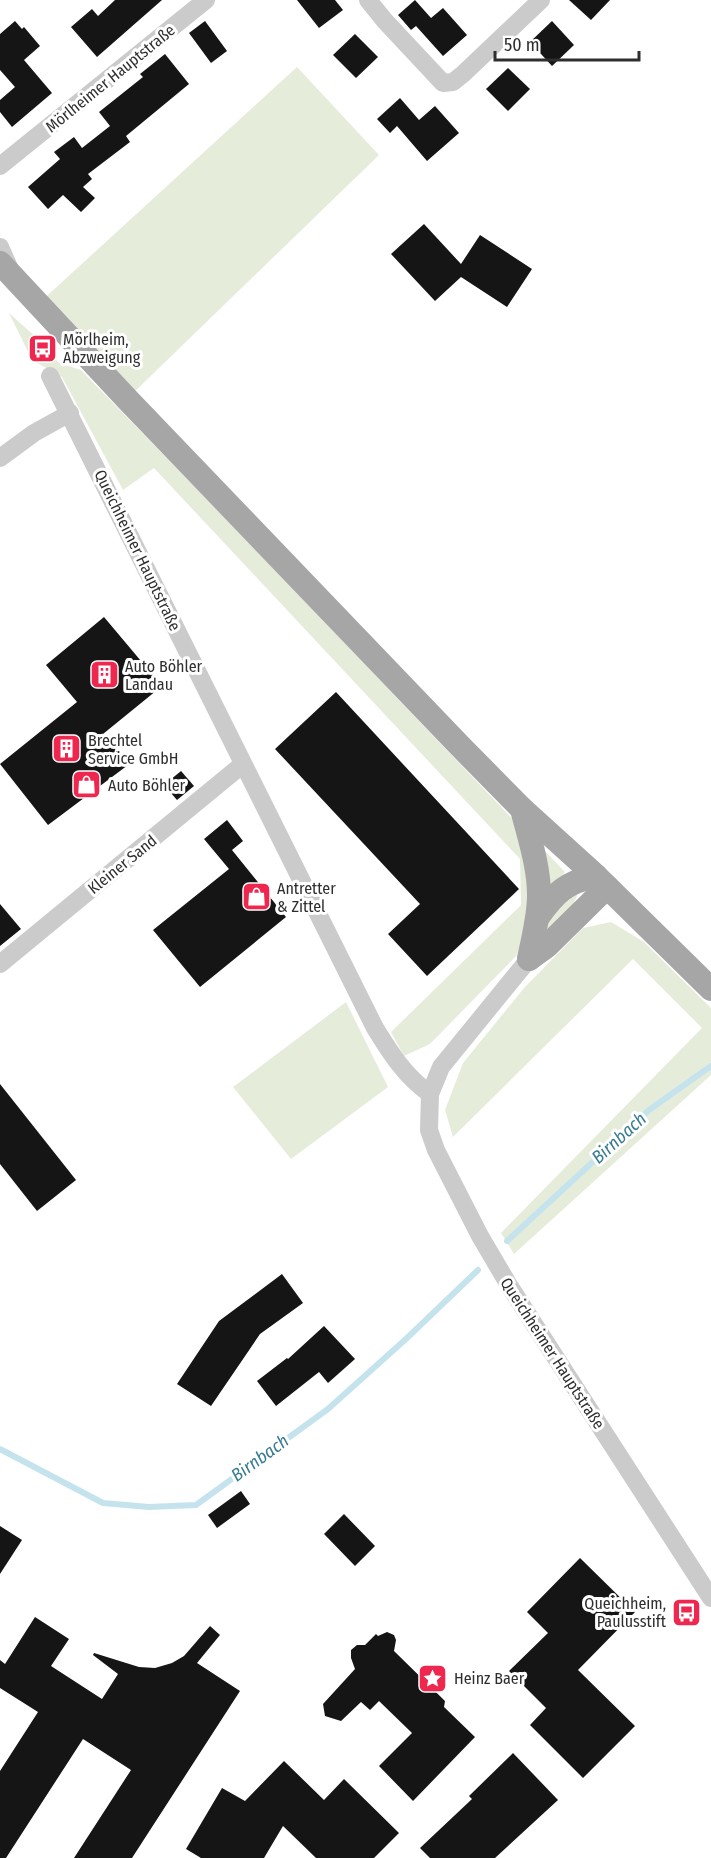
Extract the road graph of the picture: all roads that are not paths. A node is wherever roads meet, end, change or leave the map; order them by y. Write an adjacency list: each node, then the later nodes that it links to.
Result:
1 (206, 0): 4 (street, Mörlheimer Hauptstraße)
2 (368, 0): 3 (street)
3 (541, 0)
4 (4, 160): 5 (street, Mörlheimer Hauptstraße)
5 (0, 179)
6 (0, 247): 7 (street)
7 (7, 271): 12 (main road)
8 (50, 376): 9 (street, Queichheimer Hauptstraße)
9 (70, 413): 10 (street); 11 (street, Queichheimer Hauptstraße)
10 (0, 458)
11 (243, 764): 16 (street, Kleiner Sand); 18 (street, Queichheimer Hauptstraße)
12 (522, 809): 13 (main road); 14 (main road)
13 (601, 881): 14 (main road); 15 (main road); 17 (main road)
14 (538, 917): 15 (main road)
15 (529, 959): 18 (street, Queichheimer Hauptstraße)
16 (0, 964)
17 (711, 989)
18 (430, 1094): 19 (street, Queichheimer Hauptstraße)
19 (711, 1598)

